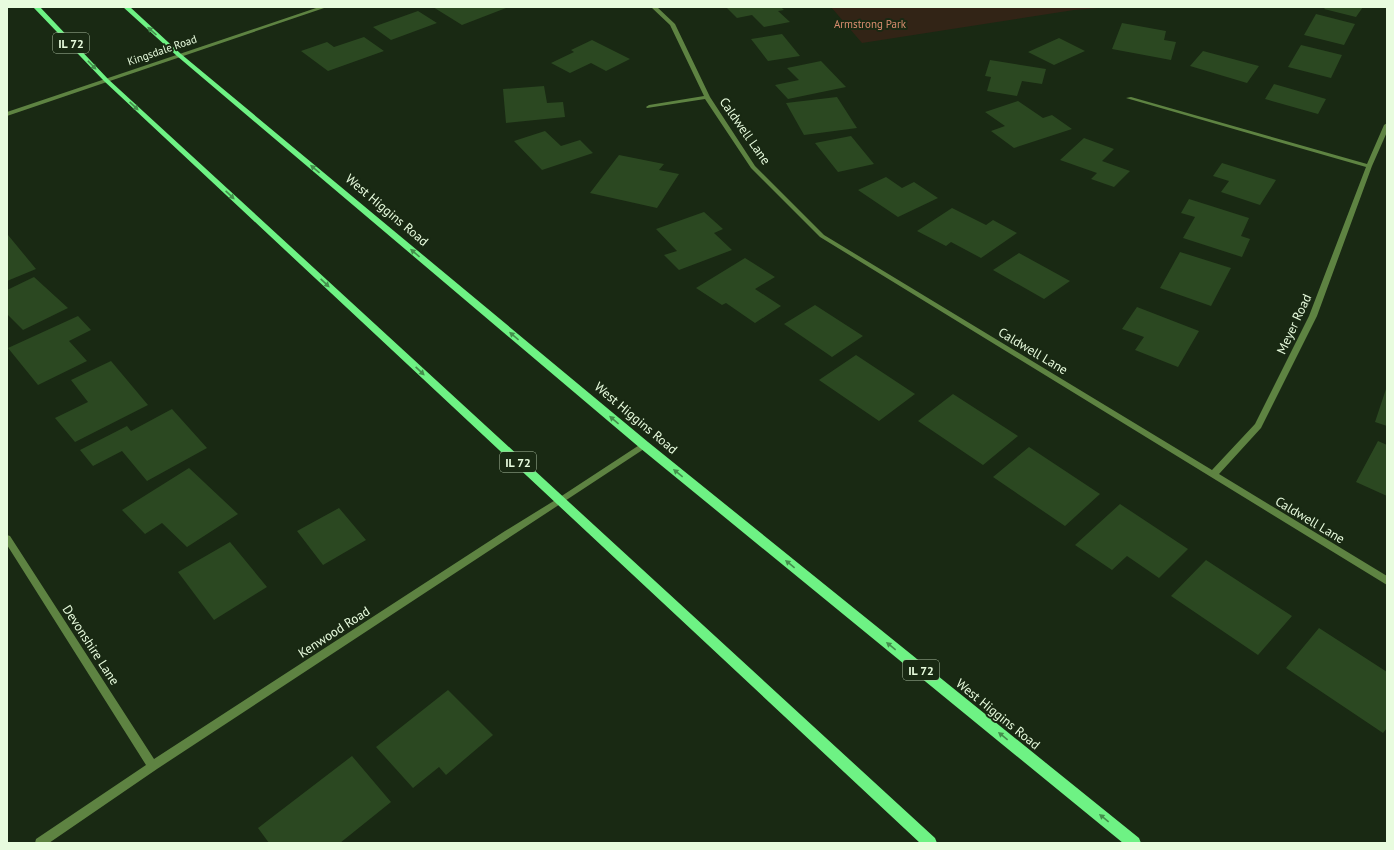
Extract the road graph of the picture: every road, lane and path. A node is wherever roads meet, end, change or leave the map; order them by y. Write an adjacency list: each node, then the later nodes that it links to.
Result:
1 (36, 7): 6 (main road, IL 72, one-way to 6)
2 (126, 7): 5 (main road, West Higgins Road / IL 72, one-way to 2)
3 (324, 7): 5 (street, Kingsdale Road)
4 (654, 7): 7 (street, Caldwell Lane)
5 (178, 55): 6 (street, Kingsdale Road); 13 (main road, West Higgins Road / IL 72, one-way to 5)
6 (106, 80): 10 (street, Kingsdale Road); 15 (main road, IL 72, one-way to 15)
7 (707, 97): 9 (street, Caldwell Lane); 14 (street, Caldwell Lane)
8 (1129, 98): 12 (street)
9 (649, 107)
10 (7, 114)
11 (1387, 125): 12 (street, Meyer Road)
12 (1369, 166): 14 (street, Meyer Road)
13 (644, 445): 15 (street, Kenwood Road); 21 (main road, West Higgins Road / IL 72, one-way to 13)
14 (1213, 475): 17 (street, Caldwell Lane)
15 (560, 501): 18 (street, Kenwood Road); 20 (main road, IL 72)
16 (7, 538): 18 (street, Devonshire Lane)
17 (1387, 581)
18 (153, 766): 19 (street, Kenwood Road)
19 (40, 843)
20 (930, 843)
21 (1134, 843)

